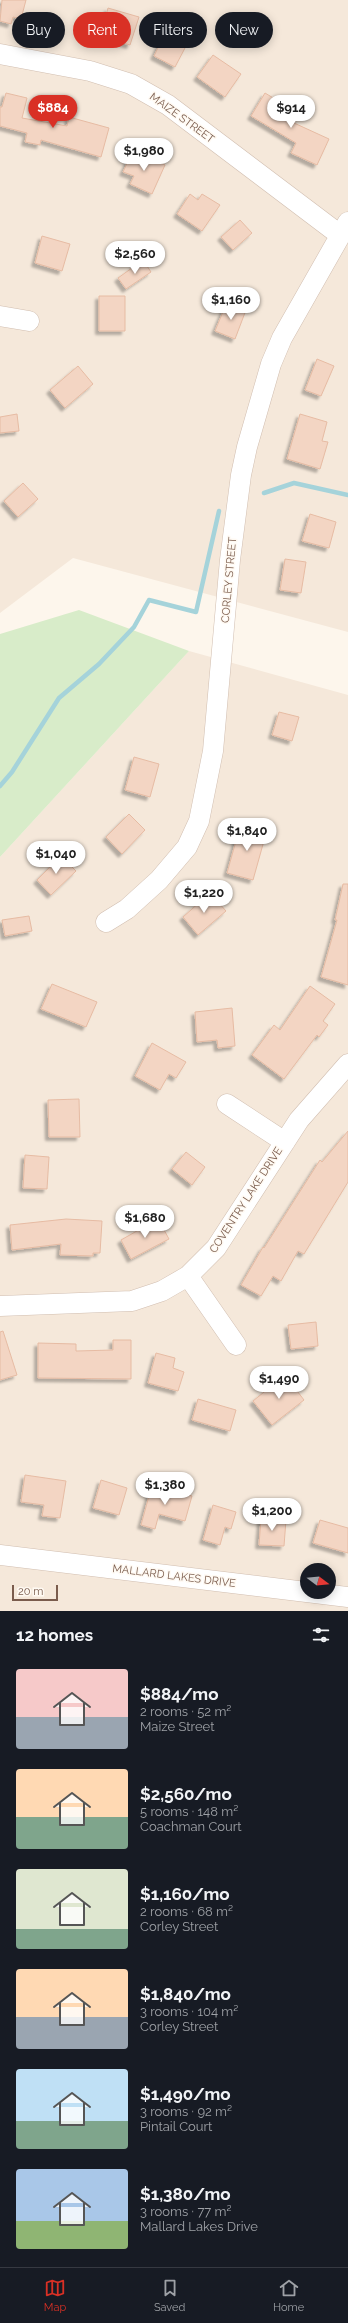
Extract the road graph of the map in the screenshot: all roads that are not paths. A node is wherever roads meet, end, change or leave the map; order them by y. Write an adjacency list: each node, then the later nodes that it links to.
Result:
1 (0, 54): 2 (street, MAIZE STREET)
2 (344, 228): 5 (street, CORLEY STREET)
3 (0, 316): 4 (street)
4 (29, 321)
5 (106, 922)
6 (348, 1064): 8 (street, COVENTRY LAKE DRIVE)
7 (227, 1104): 8 (street)
8 (285, 1142): 9 (street, COVENTRY LAKE DRIVE)
9 (188, 1276): 10 (street, COVENTRY LAKE DRIVE); 11 (street)
10 (0, 1306)
11 (236, 1345)
12 (0, 1555): 13 (street, MALLARD LAKES DRIVE)
13 (348, 1597)

